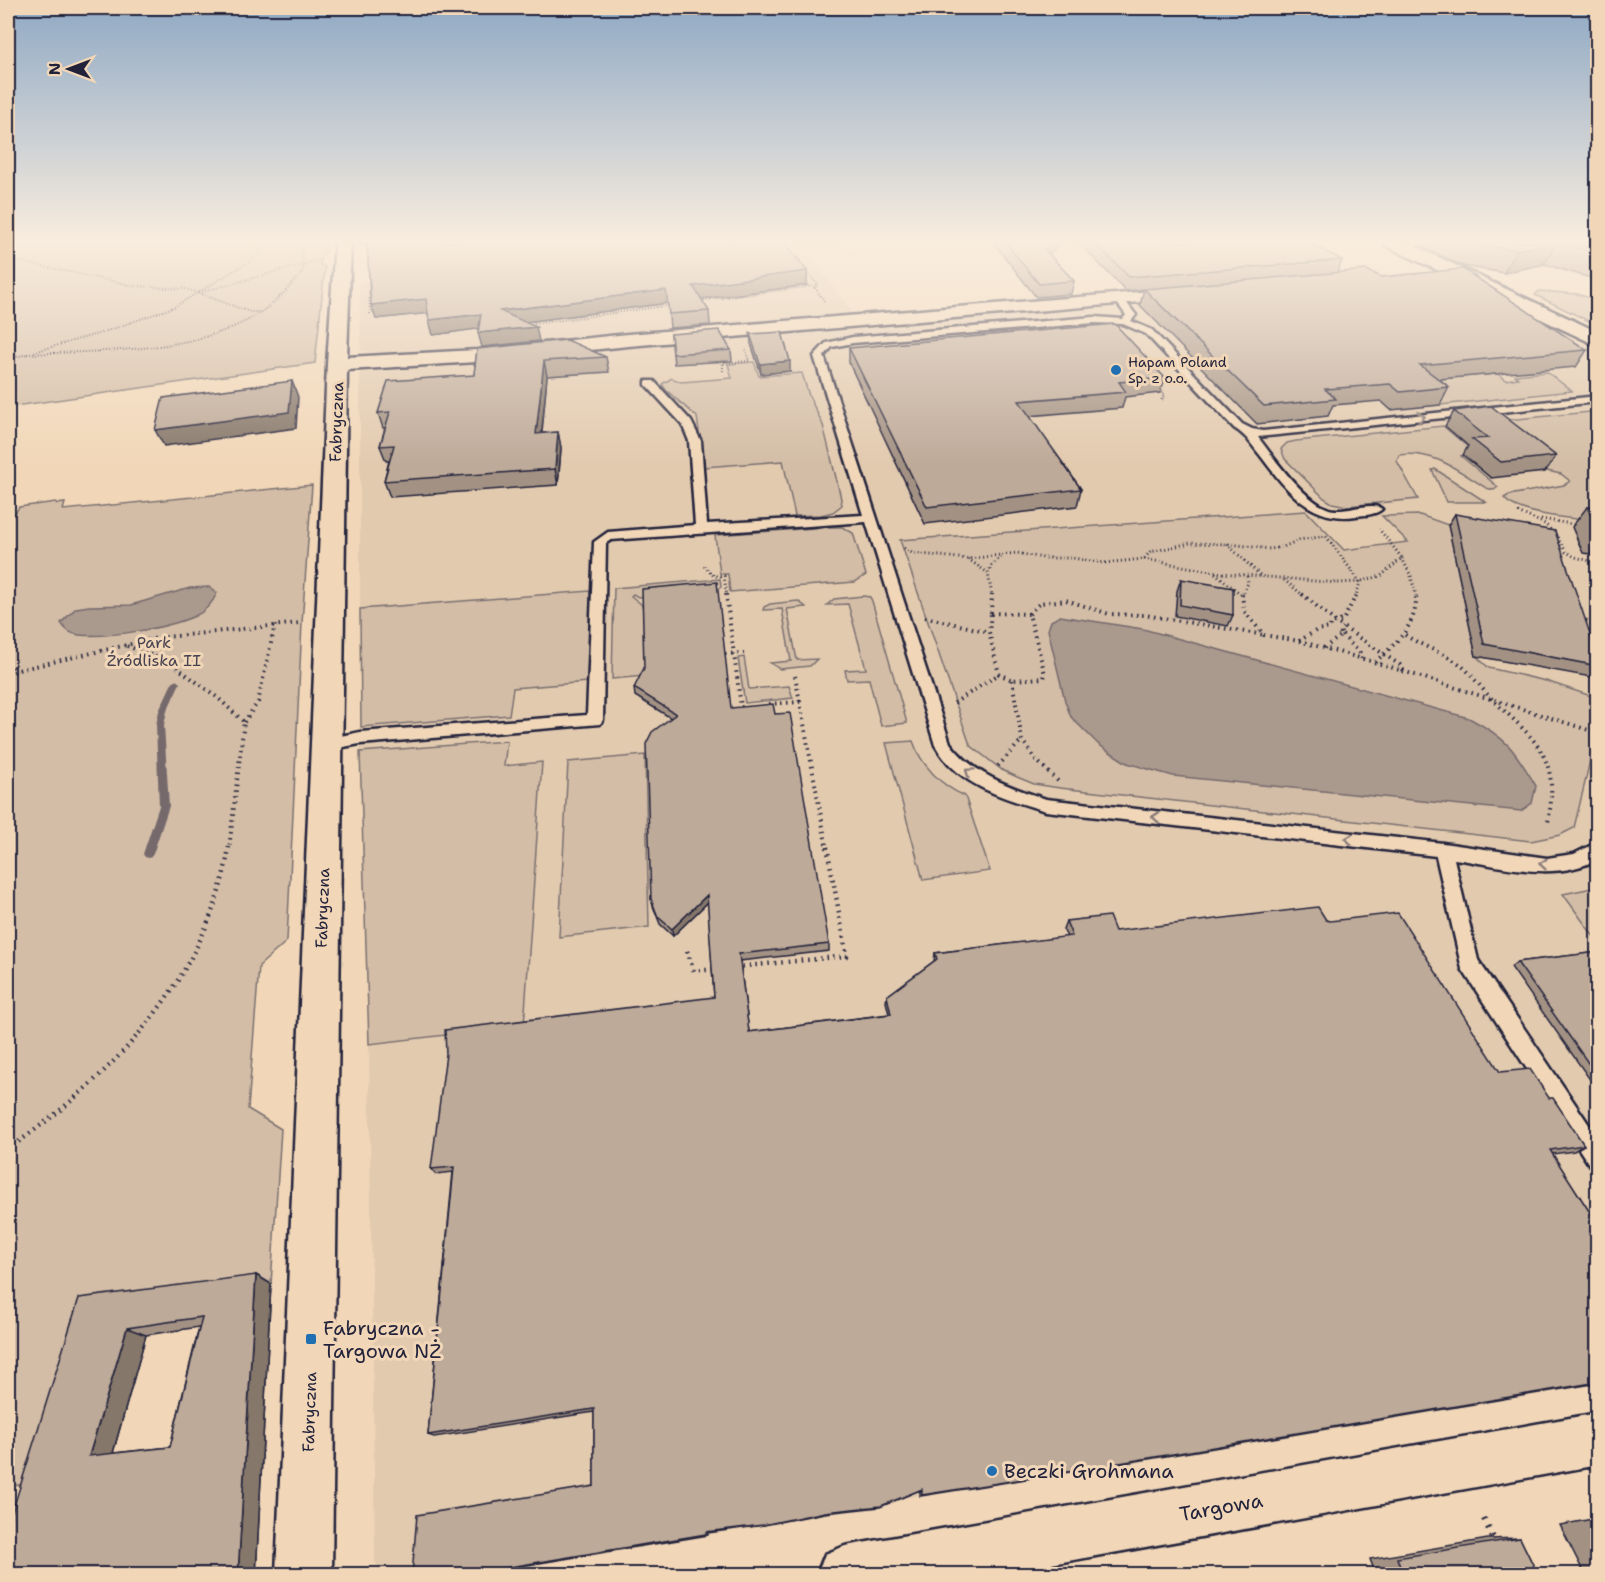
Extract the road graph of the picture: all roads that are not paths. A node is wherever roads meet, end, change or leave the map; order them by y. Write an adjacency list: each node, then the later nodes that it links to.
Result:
1 (339, 316): 7 (street, Fabryczna)
2 (915, 316): 7 (street)
3 (1130, 316): 5 (lane)
4 (1547, 316): 6 (street)
5 (1125, 322): 10 (lane); 12 (lane)
6 (1598, 340)
7 (337, 364): 14 (street, Fabryczna)
8 (650, 383): 13 (lane)
9 (1598, 399): 10 (lane, one-way to 9)
10 (1250, 432): 11 (lane)
11 (1376, 509)
12 (872, 518): 13 (lane); 16 (lane, one-way to 12)
13 (701, 528): 14 (lane)
14 (327, 744): 19 (street, Fabryczna)
15 (1598, 849): 16 (lane, one-way to 16)
16 (1443, 850): 17 (lane)
17 (1598, 1158)
18 (1598, 1439): 20 (street, Targowa)
19 (304, 1575)
20 (845, 1575)

